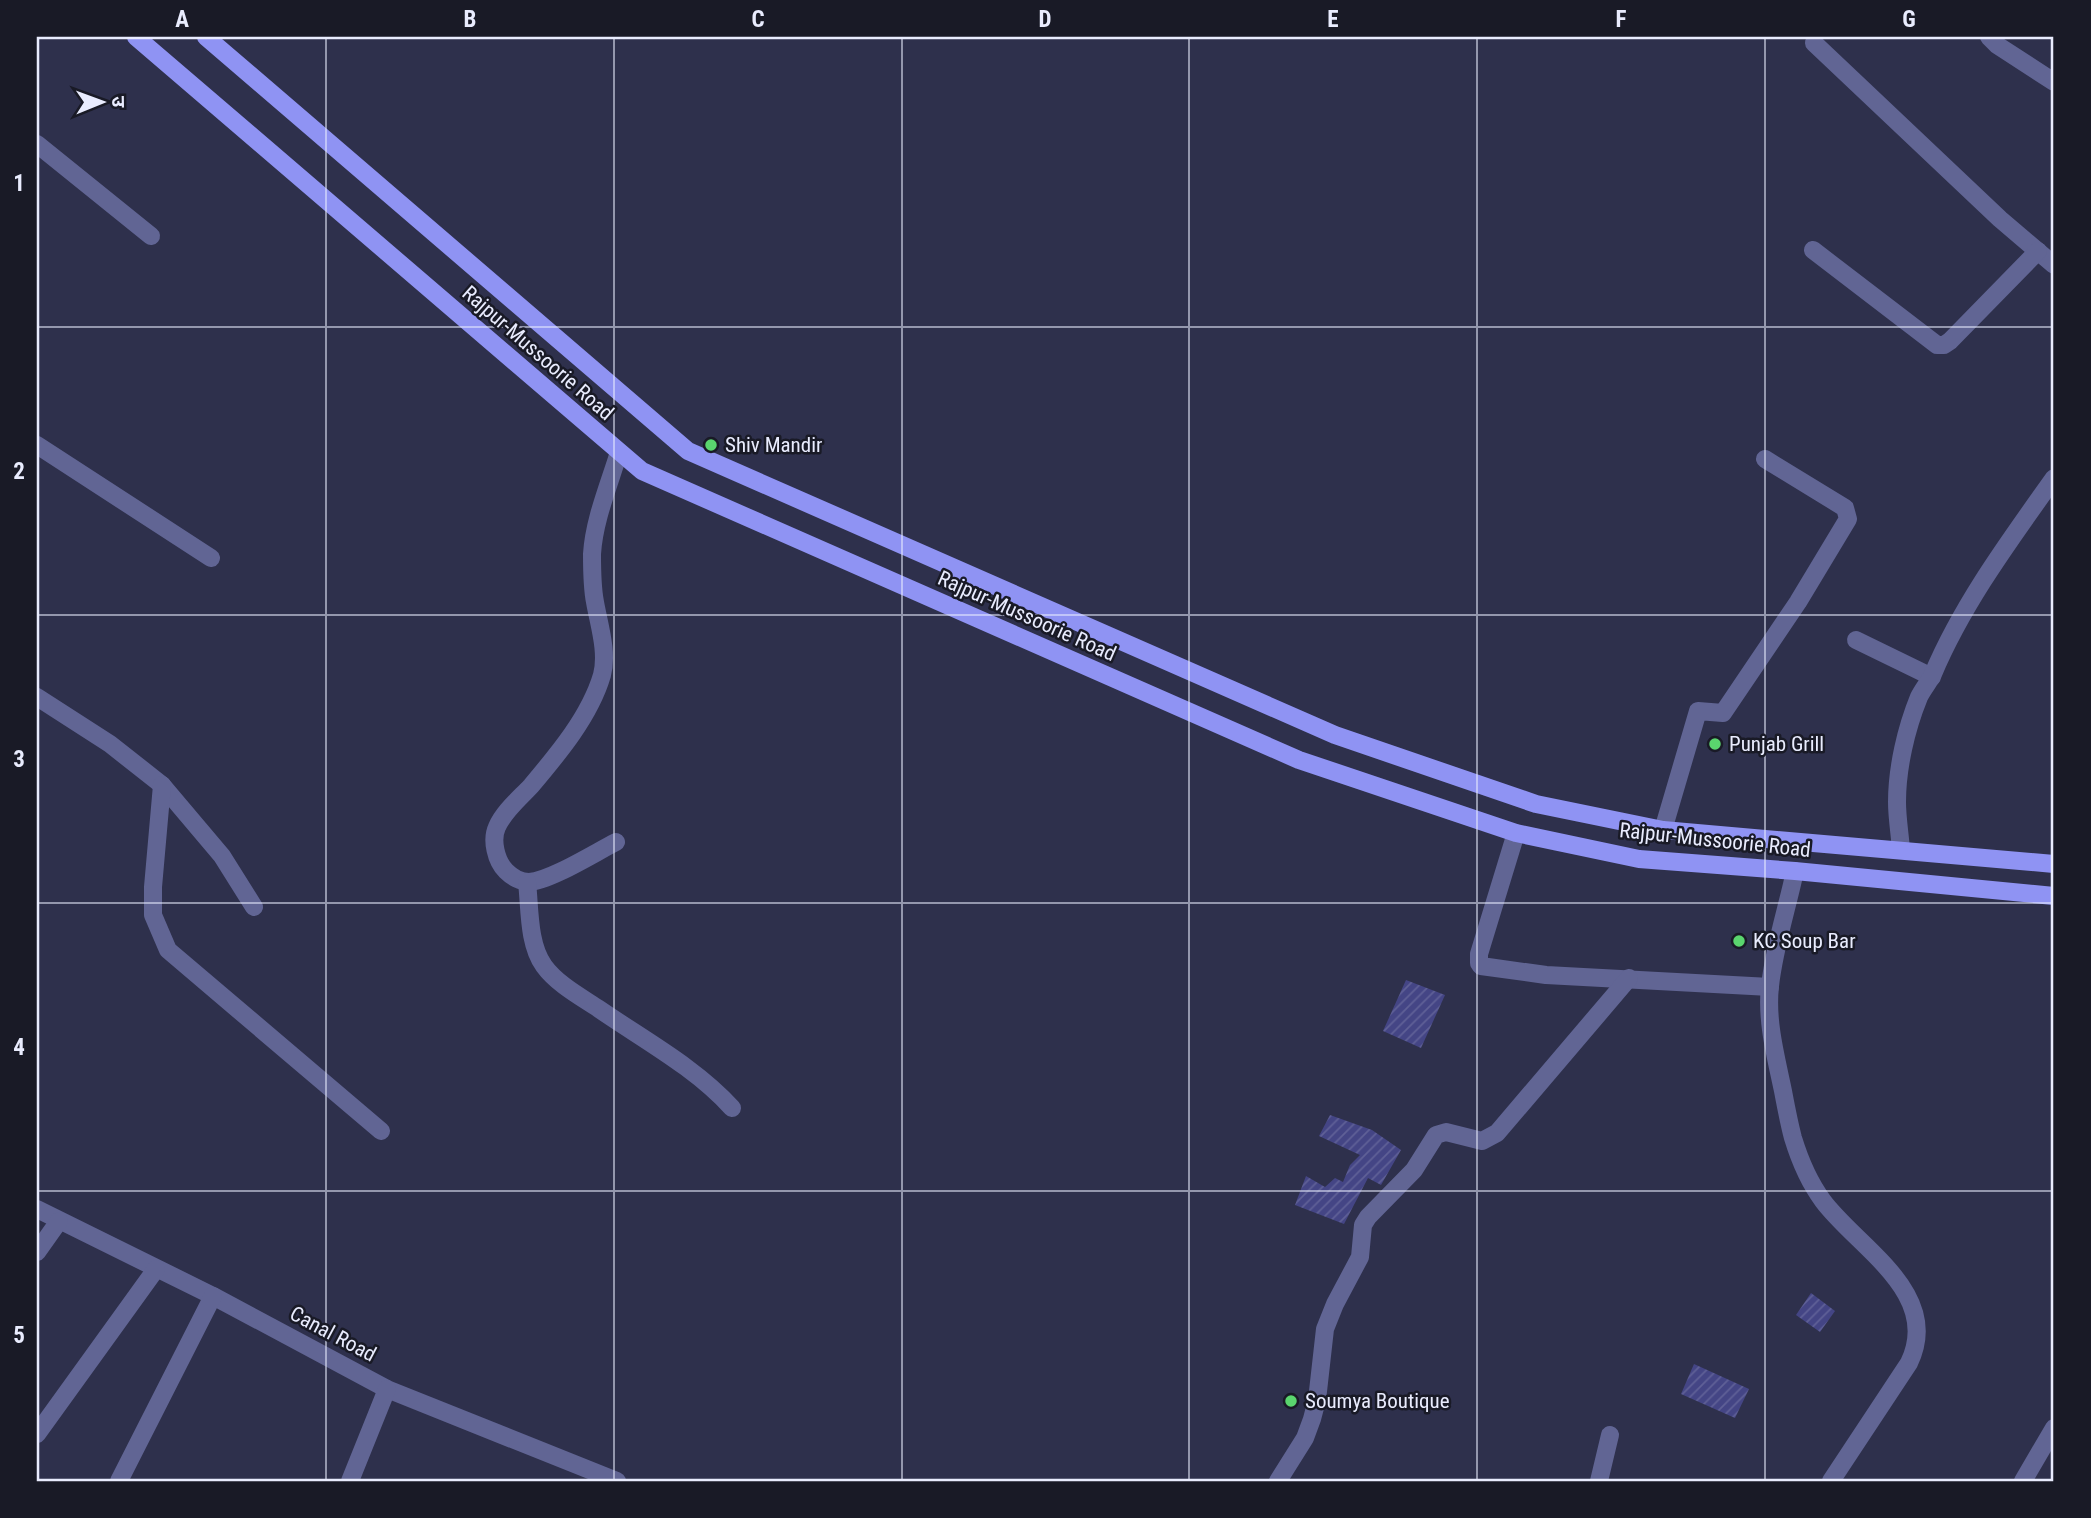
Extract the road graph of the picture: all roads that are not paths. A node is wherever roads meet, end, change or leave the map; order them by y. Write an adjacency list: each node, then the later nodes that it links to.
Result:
1 (136, 37): 12 (main road, Rajpur-Mussoorie Road)
2 (206, 37): 20 (main road, Rajpur-Mussoorie Road)
3 (1989, 37): 5 (street)
4 (1814, 43): 9 (street)
5 (2054, 82)
6 (37, 144): 7 (street)
7 (151, 236)
8 (1813, 250): 9 (street)
9 (2038, 251): 10 (street)
10 (2054, 265)
11 (37, 445): 15 (street)
12 (619, 452): 21 (main road, Rajpur-Mussoorie Road); 28 (street)
13 (1765, 460): 20 (street)
14 (2054, 478): 17 (street)
15 (211, 558)
16 (1856, 640): 17 (street)
17 (1931, 677): 24 (street)
18 (37, 697): 19 (street)
19 (162, 785): 30 (street); 34 (street)
20 (1663, 830): 22 (main road, Rajpur-Mussoorie Road)
21 (1516, 833): 25 (main road, Rajpur-Mussoorie Road); 31 (street)
22 (1698, 833): 24 (main road, Rajpur-Mussoorie Road); 25 (main road)
23 (616, 842): 28 (street)
24 (1901, 850): 26 (main road, Rajpur-Mussoorie Road)
25 (1692, 863): 27 (main road, Rajpur-Mussoorie Road)
26 (2054, 864)
27 (1795, 871): 29 (main road, Rajpur-Mussoorie Road); 32 (street)
28 (527, 882): 33 (street)
29 (2054, 896)
30 (254, 907)
31 (1629, 978): 32 (street); 47 (street)
32 (1770, 986): 49 (street)
33 (733, 1108)
34 (380, 1131)
35 (37, 1209): 36 (street, Canal Road)
36 (59, 1221): 37 (street); 38 (street, Canal Road)
37 (37, 1252)
38 (156, 1269): 39 (street, Canal Road); 42 (street)
39 (212, 1296): 40 (street, Canal Road); 44 (street)
40 (387, 1389): 45 (street); 46 (street, Canal Road)
41 (2054, 1428): 50 (street)
42 (37, 1434)
43 (1610, 1434): 48 (street)
44 (119, 1481)
45 (351, 1481)
46 (617, 1481)
47 (1278, 1481)
48 (1599, 1481)
49 (1830, 1481)
50 (2023, 1481)

